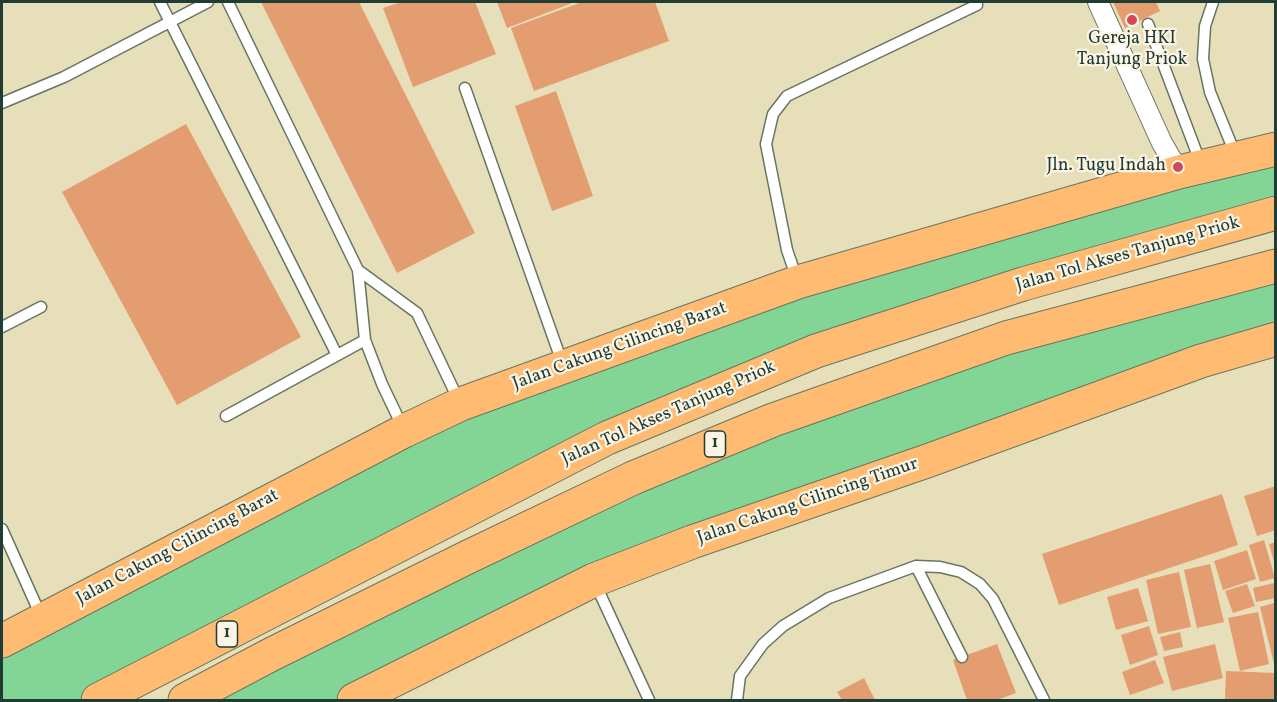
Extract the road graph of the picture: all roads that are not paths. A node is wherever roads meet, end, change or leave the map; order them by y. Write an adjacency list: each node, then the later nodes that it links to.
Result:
1 (160, 2): 7 (lane)
2 (208, 2): 7 (lane)
3 (228, 2): 16 (lane)
4 (1098, 2): 13 (street)
5 (1213, 2): 12 (lane)
6 (977, 5): 17 (lane)
7 (170, 22): 10 (lane); 22 (lane)
8 (1148, 24): 13 (lane)
9 (465, 88): 23 (lane)
10 (2, 103)
11 (1275, 149): 12 (highway, Jalan Cakung Cilincing Barat)
12 (1237, 157): 13 (highway, Jalan Cakung Cilincing Barat)
13 (1190, 169): 17 (highway, Jalan Cakung Cilincing Barat)
14 (1275, 213): 33 (highway, Jalan Tol Akses Tanjung Priok / 1)
15 (1275, 266): 34 (highway, 1)
16 (358, 270): 21 (lane); 24 (lane)
17 (798, 282): 23 (highway, Jalan Cakung Cilincing Barat)
18 (41, 307): 19 (lane)
19 (2, 327)
20 (1275, 339): 29 (highway, Jalan Cakung Cilincing Timur)
21 (365, 340): 22 (lane); 26 (lane)
22 (337, 355): 25 (lane)
23 (564, 367): 24 (highway, Jalan Cakung Cilincing Barat)
24 (461, 404): 26 (highway, Jalan Cakung Cilincing Barat)
25 (226, 416)
26 (404, 431): 30 (highway, Jalan Cakung Cilincing Barat)
27 (2, 529): 30 (lane)
28 (916, 567): 32 (lane); 37 (lane); 38 (lane)
29 (594, 580): 35 (highway, Jalan Cakung Cilincing Timur); 36 (lane)
30 (43, 619): 31 (highway, Jalan Cakung Cilincing Barat)
31 (2, 641)
32 (962, 657)
33 (98, 700)
34 (185, 700)
35 (354, 700)
36 (649, 700)
37 (737, 700)
38 (1044, 700)

